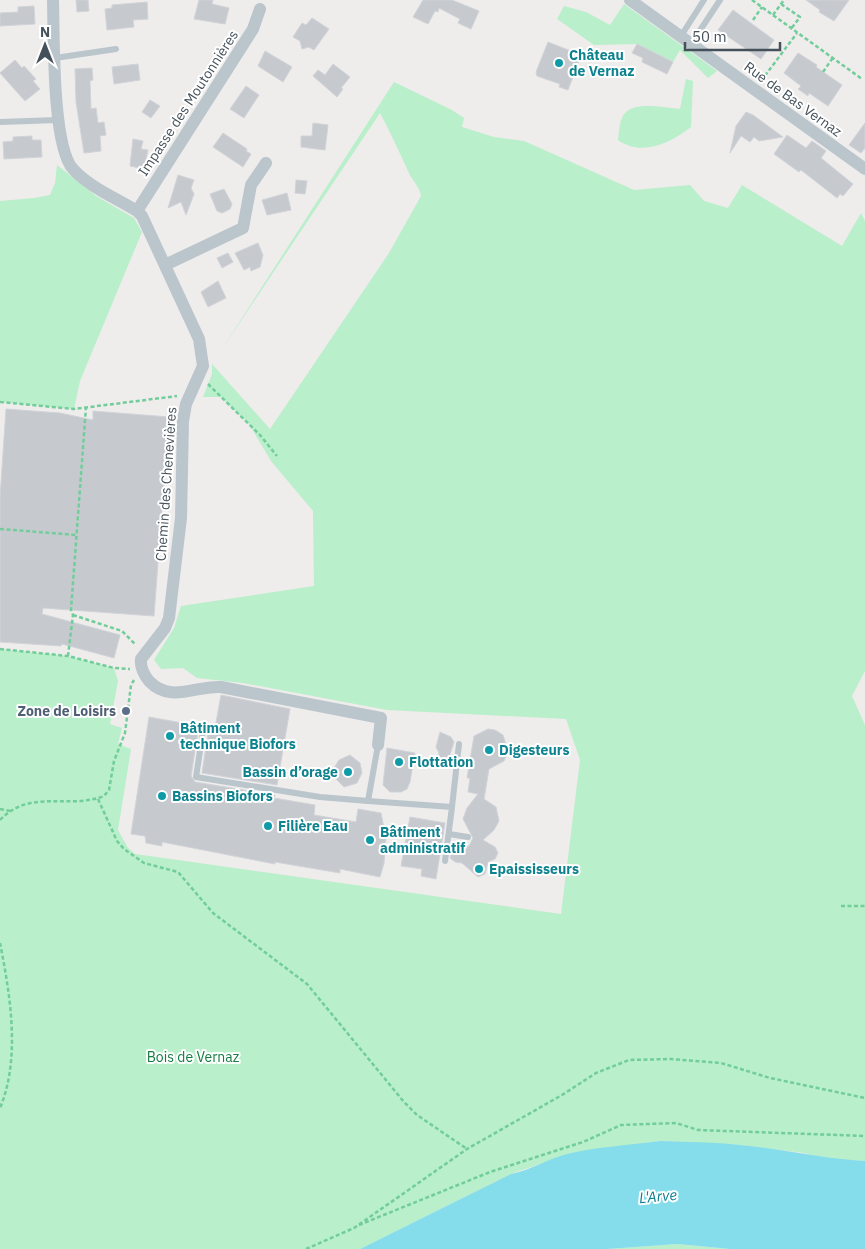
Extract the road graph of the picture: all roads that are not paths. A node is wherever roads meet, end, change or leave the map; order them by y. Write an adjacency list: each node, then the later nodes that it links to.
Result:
1 (53, 0): 8 (street)
2 (630, 0): 6 (street, Rue de Bas Vernaz)
3 (704, 0): 6 (lane)
4 (720, 0): 6 (lane)
5 (260, 9): 13 (street, Impasse des Moutonnières)
6 (686, 40): 12 (street, Rue de Bas Vernaz)
7 (116, 49): 8 (lane)
8 (56, 58): 9 (street)
9 (58, 120): 10 (lane); 13 (street)
10 (0, 122)
11 (266, 162): 14 (street)
12 (865, 169)
13 (137, 210): 14 (street)
14 (165, 265): 17 (street, Chemin des Chenevières)
15 (204, 725): 18 (lane)
16 (459, 744): 19 (lane)
17 (378, 745): 18 (lane)
18 (368, 801): 19 (lane)
19 (452, 807): 20 (lane)
20 (449, 834): 21 (lane); 22 (lane)
21 (468, 837)
22 (445, 861)

